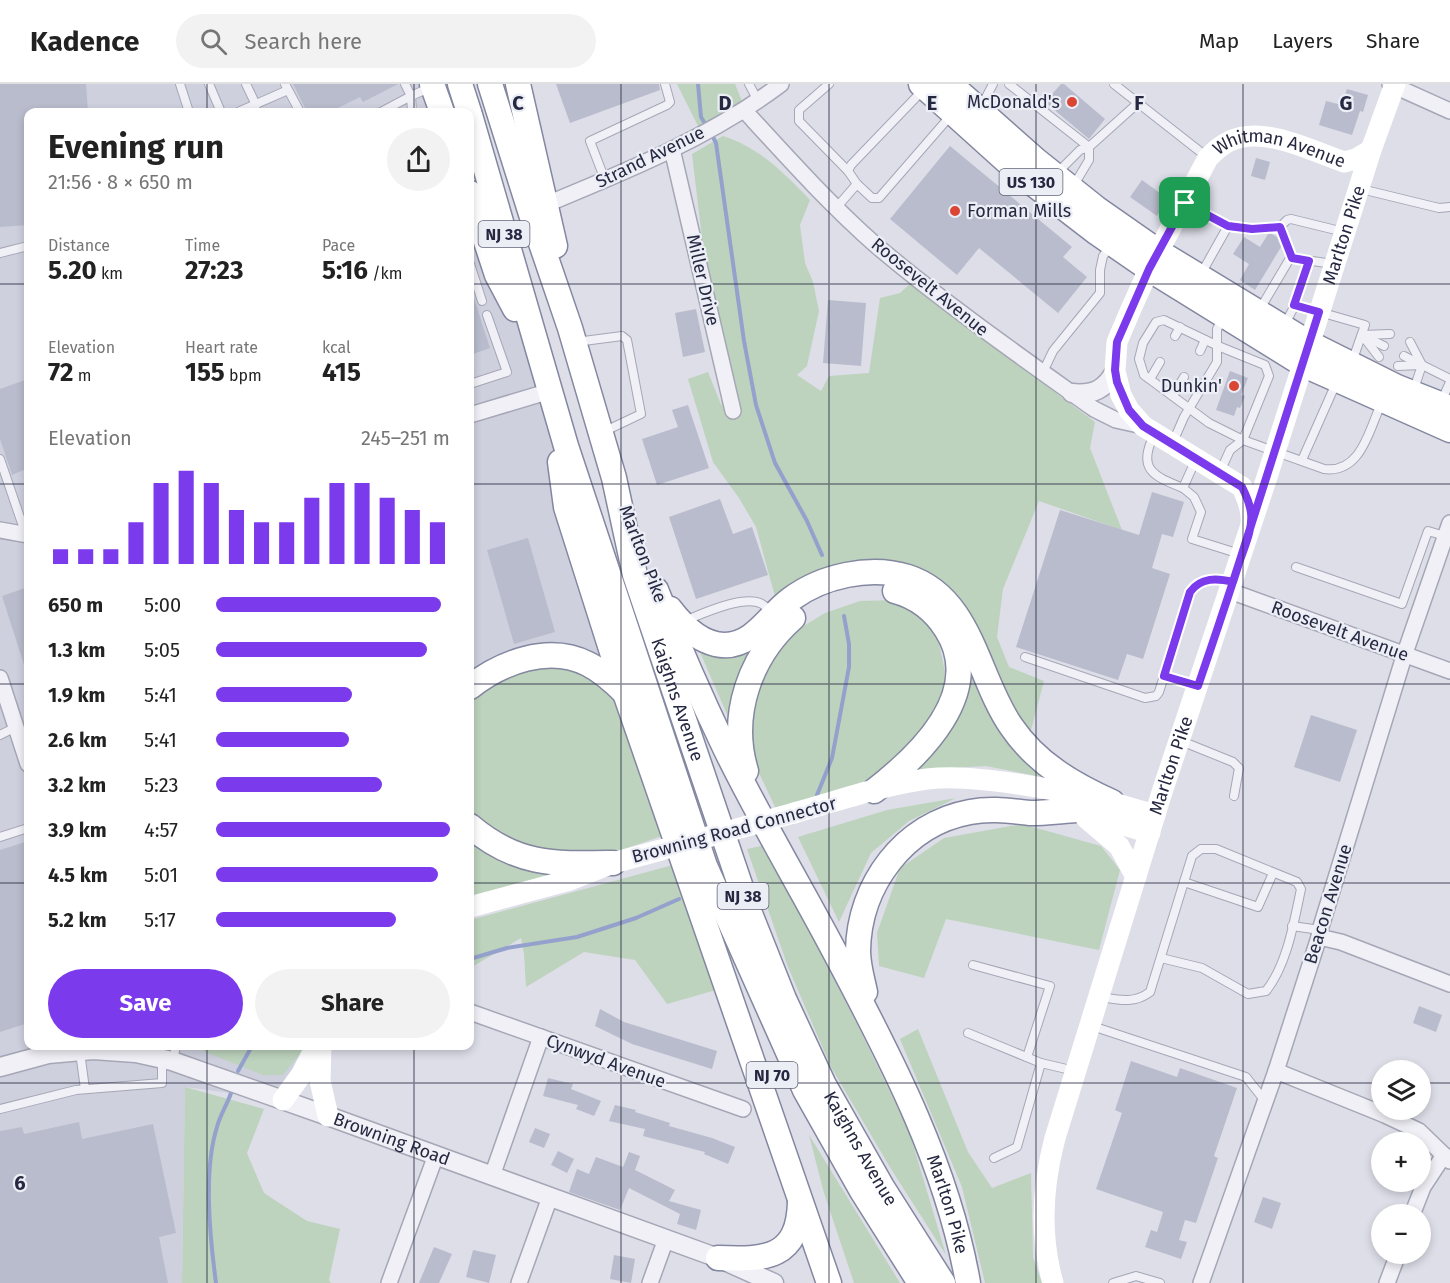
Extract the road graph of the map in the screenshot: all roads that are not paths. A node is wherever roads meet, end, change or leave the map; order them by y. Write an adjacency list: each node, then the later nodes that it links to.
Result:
1 (180, 84): 23 (lane)
2 (209, 84): 24 (lane)
3 (246, 84): 22 (lane)
4 (405, 84): 18 (lane)
5 (460, 84): 30 (highway, Kaighns Avenue / NJ 38)
6 (490, 84): 71 (highway, Kaighns Avenue / NJ 38)
7 (518, 84): 46 (highway)
8 (665, 84): 41 (lane)
9 (749, 84): 20 (lane)
10 (781, 84): 20 (street, Strand Avenue)
11 (829, 84): 40 (lane)
12 (993, 84): 32 (lane)
13 (1009, 84): 35 (lane)
14 (1114, 84): 21 (lane)
15 (1393, 84): 33 (street); 37 (main road, Marlton Pike)
16 (923, 86): 19 (highway, US 130); 40 (lane)
17 (287, 87): 22 (lane); 26 (lane)
18 (425, 89): 27 (lane); 28 (lane); 29 (highway)
19 (958, 95): 32 (highway, US 130); 43 (lane); 53 (highway, US 130)
20 (758, 101): 31 (street, Strand Avenue)
21 (1138, 103): 35 (lane); 38 (lane)
22 (255, 105): 25 (lane)
23 (188, 108)
24 (219, 108)
25 (248, 108)
26 (298, 108)
27 (389, 108)
28 (414, 108)
29 (439, 108)
30 (467, 108)
31 (744, 110): 36 (street, Strand Avenue); 49 (street, Roosevelt Avenue)
32 (979, 111): 42 (highway, US 130)
33 (1450, 111)
34 (474, 131): 79 (highway, Kaighns Avenue / NJ 38)
35 (1089, 147): 42 (lane); 42 (lane)
36 (672, 149): 41 (street, Strand Avenue); 99 (street, Miller Drive)
37 (1371, 150): 39 (main road, Whitman Avenue); 44 (main road, Marlton Pike)
38 (1208, 158): 39 (main road, Whitman Avenue); 45 (main road, Whitman Avenue)
39 (1344, 162): 44 (main road)
40 (848, 171): 43 (lane)
41 (605, 180): 46 (street, Strand Avenue)
42 (1063, 182): 57 (highway, US 130)
43 (857, 184): 49 (lane)
44 (1360, 189): 48 (lane); 52 (main road, Marlton Pike)
45 (1185, 203): 50 (lane); 57 (main road, Whitman Avenue)
46 (547, 204): 71 (highway)
47 (474, 205): 79 (highway)
48 (1450, 207)
49 (836, 208): 87 (street, Roosevelt Avenue)
50 (1228, 226): 51 (lane); 60 (lane)
51 (1280, 227): 52 (lane); 56 (lane)
52 (1345, 233): 59 (main road, Marlton Pike)
53 (1112, 244): 57 (highway, US 130); 87 (lane)
54 (24, 247): 55 (lane)
55 (0, 253)
56 (1292, 258): 58 (lane); 63 (lane)
57 (1154, 261): 60 (highway, US 130); 67 (highway, US 130); 86 (main road, Whitman Avenue)
58 (1309, 261): 59 (lane); 64 (lane)
59 (1335, 264): 65 (main road, Marlton Pike)
60 (1200, 275): 63 (highway, US 130)
61 (474, 276): 62 (lane)
62 (482, 301)
63 (1264, 302): 69 (highway, US 130)
64 (1294, 305): 65 (lane); 69 (lane)
65 (1319, 312): 72 (lane); 80 (main road, Marlton Pike)
66 (487, 315): 91 (lane)
67 (1224, 317): 76 (lane); 80 (highway, US 130)
68 (1180, 327): 73 (lane); 74 (lane); 90 (lane)
69 (1284, 327): 80 (highway, US 130)
70 (1390, 334): 72 (lane)
71 (573, 335): 102 (highway, Kaighns Avenue / NJ 38); 102 (lane)
72 (1362, 335): 77 (lane); 82 (lane); 88 (lane)
73 (1176, 336)
74 (1205, 340): 76 (lane); 78 (lane)
75 (1410, 342): 84 (lane)
76 (1218, 346): 98 (lane); 104 (lane)
77 (1384, 346)
78 (1200, 351)
79 (539, 353): 92 (highway, Kaighns Avenue / NJ 38)
80 (1306, 354): 88 (highway, US 130); 105 (main road, Marlton Pike)
81 (1404, 356): 84 (lane)
82 (1379, 357)
83 (1160, 362): 90 (lane)
84 (1422, 365): 85 (lane); 94 (lane); 95 (lane)
85 (1398, 366)
86 (1115, 370): 93 (street); 103 (main road, Whitman Avenue)
87 (1043, 372): 93 (street, Roosevelt Avenue)
88 (1344, 372): 94 (highway, US 130); 97 (highway, US 130); 108 (lane)
89 (1184, 377): 96 (lane)
90 (1150, 380): 96 (lane)
91 (474, 383)
92 (550, 391): 100 (street); 132 (highway); 148 (highway, Kaighns Avenue / NJ 38)
93 (1072, 393): 103 (street, Roosevelt Avenue)
94 (1413, 393): 95 (highway, US 130)
95 (1448, 393)
96 (1173, 396): 98 (lane)
97 (1383, 400): 101 (highway, US 130); 108 (lane)
98 (1190, 408): 103 (lane); 104 (lane)
99 (733, 411)
100 (474, 413)
101 (1450, 430)
102 (601, 433): 111 (highway, Kaighns Avenue / NJ 38)
103 (1157, 434): 107 (main road, Whitman Avenue); 113 (lane)
104 (1243, 440): 105 (lane); 109 (lane)
105 (1276, 451): 108 (lane); 110 (main road, Marlton Pike)
106 (0, 459): 115 (lane)
107 (1196, 459): 109 (main road, Whitman Avenue); 113 (lane)
108 (1302, 460)
109 (1219, 473): 112 (main road, Whitman Avenue)
110 (1267, 477): 112 (main road); 114 (main road, Marlton Pike)
111 (615, 478): 122 (highway, Marlton Pike); 197 (highway, Kaighns Avenue / NJ 38)
112 (1242, 487): 114 (main road)
113 (1183, 488): 119 (lane)
114 (1251, 523): 119 (main road, Marlton Pike)
115 (24, 527)
116 (1448, 529): 120 (lane); 125 (street, Beacon Avenue)
117 (0, 530): 118 (street)
118 (24, 534)
119 (1241, 555): 121 (main road, Marlton Pike)
120 (1296, 567)
121 (1231, 587): 125 (street, Roosevelt Avenue); 128 (lane); 131 (main road, Marlton Pike)
122 (656, 590): 124 (highway); 141 (highway, Marlton Pike)
123 (773, 615): 124 (lane); 124 (highway); 140 (highway)
124 (681, 622)
125 (1405, 653): 127 (street, Roosevelt Avenue); 154 (street, Beacon Avenue)
126 (1025, 657): 128 (lane)
127 (1450, 671)
128 (1164, 676): 131 (lane)
129 (0, 678): 133 (street)
130 (474, 684): 132 (highway)
131 (1198, 686): 135 (main road, Marlton Pike)
132 (625, 693): 184 (highway)
133 (16, 727): 134 (lane); 136 (street)
134 (0, 735)
135 (1180, 740): 139 (lane); 143 (main road, Marlton Pike)
136 (24, 752)
137 (1002, 782): 138 (main road, Browning Road Connector); 140 (main road, Browning Road Connector); 142 (main road, Browning Road Connector)
138 (874, 791): 141 (highway); 147 (main road, Browning Road Connector, bridge)
139 (1234, 796)
140 (1112, 802): 143 (main road, Browning Road Connector)
141 (758, 807): 160 (highway, Marlton Pike)
142 (1076, 810): 143 (main road, Browning Road Connector); 150 (main road); 160 (highway)
143 (1153, 824): 150 (main road, Marlton Pike)
144 (24, 829): 146 (lane)
145 (474, 829): 147 (highway)
146 (0, 837)
147 (613, 863): 152 (main road, Browning Road Connector)
148 (705, 866): 195 (highway, NJ 70); 196 (highway, Kaighns Avenue / NJ 38)
149 (1273, 873): 151 (lane); 151 (lane); 153 (lane)
150 (1136, 877): 158 (main road, Marlton Pike)
151 (1184, 882): 155 (lane)
152 (474, 906)
153 (1292, 927): 154 (lane); 155 (lane)
154 (1319, 933): 157 (street); 173 (street, Beacon Avenue)
155 (1161, 958): 158 (lane)
156 (973, 965): 169 (lane)
157 (1450, 984)
158 (1099, 997): 161 (main road, Marlton Pike)
159 (474, 1013): 163 (street, Cynwyd Avenue)
160 (871, 1020): 198 (highway, Marlton Pike)
161 (1090, 1026): 172 (main road, Marlton Pike); 176 (lane)
162 (968, 1032): 169 (lane)
163 (541, 1037): 178 (street, Cynwyd Avenue); 183 (street)
164 (80, 1050): 171 (street, Browning Road); 174 (lane)
165 (136, 1050): 168 (street, Browning Road)
166 (314, 1050): 175 (main road)
167 (321, 1050): 179 (main road)
168 (170, 1055): 174 (lane); 175 (street, Browning Road)
169 (1027, 1057): 170 (lane)
170 (1041, 1063): 172 (lane); 181 (lane)
171 (0, 1066)
172 (1076, 1071): 199 (main road, Marlton Pike)
173 (1276, 1071): 176 (street, Beacon Avenue); 182 (street)
174 (85, 1089): 177 (lane)
175 (283, 1100): 179 (street, Browning Road)
176 (1265, 1101): 202 (street, Beacon Avenue)
177 (0, 1109)
178 (743, 1109)
179 (328, 1116): 180 (street, Browning Road)
180 (436, 1155): 183 (street, Browning Road); 190 (street)
181 (994, 1158)
182 (1447, 1158): 186 (street)
183 (492, 1176): 185 (street, Browning Road)
184 (800, 1196): 188 (highway); 194 (highway)
185 (550, 1197): 187 (street, Browning Road); 191 (street)
186 (1416, 1204)
187 (666, 1239): 188 (street, Browning Road); 192 (street)
188 (718, 1258): 193 (street, Browning Road)
189 (1395, 1264): 203 (street)
190 (389, 1283)
191 (519, 1283)
192 (650, 1283)
193 (774, 1283)
194 (829, 1283)
195 (843, 1283)
196 (920, 1283)
197 (943, 1283)
198 (968, 1283)
199 (1053, 1283)
200 (1113, 1283): 201 (lane)
201 (1160, 1283)
202 (1201, 1283)
203 (1388, 1283)

